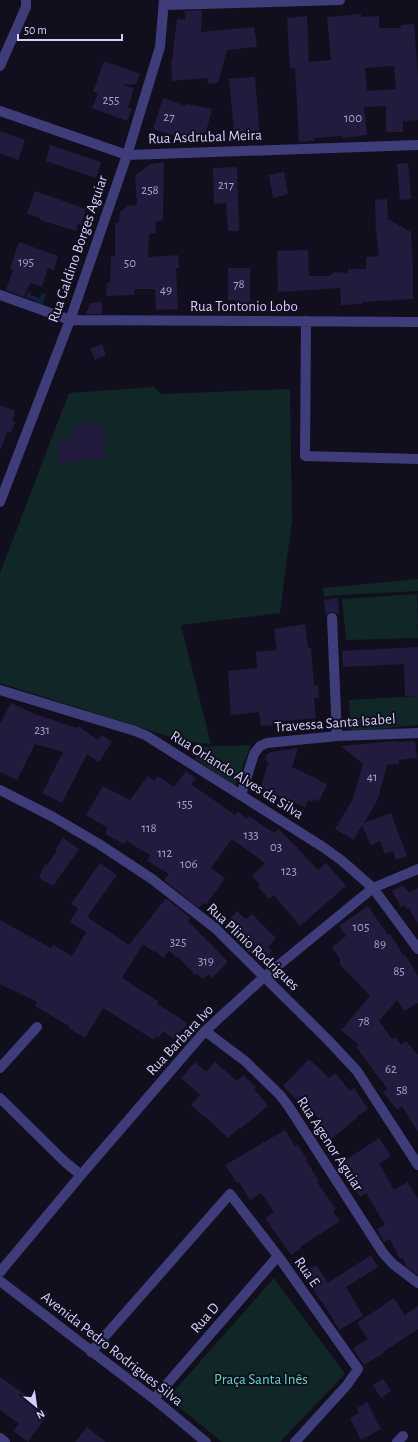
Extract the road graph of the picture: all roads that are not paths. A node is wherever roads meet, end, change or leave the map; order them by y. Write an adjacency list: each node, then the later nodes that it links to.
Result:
1 (26, 0): 5 (street)
2 (316, 0): 3 (street); 4 (street)
3 (340, 0)
4 (164, 2): 8 (street, Rua Galdino Borges Aguiar)
5 (0, 66)
6 (0, 111): 8 (street, Rua Asdrubal Meira)
7 (418, 145): 8 (street, Rua Asdrubal Meira)
8 (127, 155): 10 (street, Rua Galdino Borges Aguiar)
9 (0, 295): 10 (street, Rua Tontonio Lobo)
10 (70, 320): 11 (street, Rua Tontonio Lobo); 14 (street, Rua Galdino Borges Aguiar)
11 (306, 321): 12 (street, Rua Tontonio Lobo); 13 (street)
12 (418, 322)
13 (418, 459)
14 (0, 502)
15 (332, 618): 18 (street)
16 (0, 690): 20 (street, Rua Orlando Alves da Silva)
17 (418, 733): 18 (street, Travessa Santa Isabel)
18 (337, 736): 20 (street, Travessa Santa Isabel)
19 (0, 790): 24 (street, Rua Plinio Rodrigues)
20 (241, 795): 22 (street, Rua Orlando Alves da Silva)
21 (418, 869): 22 (street, Rua Barbara Ivo)
22 (372, 888): 23 (street, Rua Orlando Alves da Silva); 24 (street, Rua Barbara Ivo)
23 (418, 949)
24 (264, 977): 26 (street, Rua Barbara Ivo); 29 (street, Rua Plinio Rodrigues)
25 (37, 1027): 27 (street)
26 (205, 1031): 30 (street, Rua Barbara Ivo); 34 (street, Rua Agenor Aguiar)
27 (0, 1068)
28 (0, 1098): 30 (street)
29 (418, 1165)
30 (81, 1175): 32 (street, Rua Barbara Ivo)
31 (278, 1256): 35 (street, Rua E); 36 (street, Rua D); 40 (street, Rua E)
32 (0, 1272)
33 (0, 1282): 35 (street, Avenida Pedro Rodrigues Silva)
34 (418, 1283)
35 (91, 1352): 36 (street, Avenida Pedro Rodrigues Silva)
36 (154, 1399): 39 (street, Avenida Pedro Rodrigues Silva)
37 (0, 1438): 38 (street)
38 (5, 1442)
39 (206, 1442)
40 (295, 1442)

